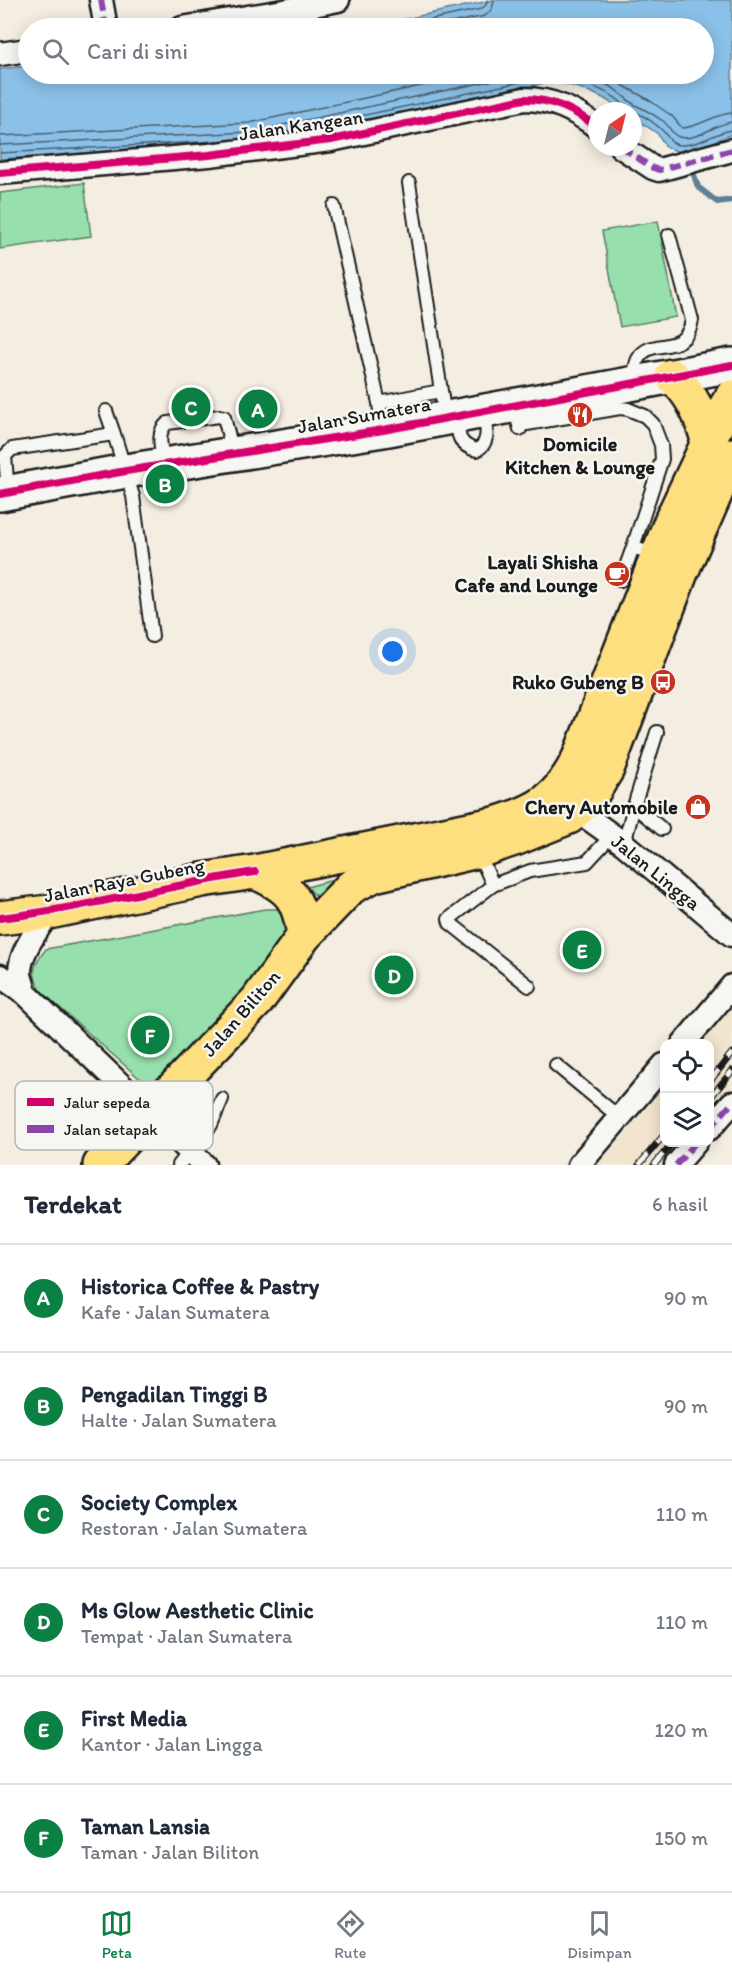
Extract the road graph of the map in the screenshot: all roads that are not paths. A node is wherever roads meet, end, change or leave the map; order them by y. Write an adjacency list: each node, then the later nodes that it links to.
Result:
1 (101, 0): 3 (street)
2 (338, 0): 4 (street)
3 (104, 18)
4 (242, 18)
5 (18, 51): 6 (street)
6 (0, 54)
7 (588, 121): 10 (street, Jalan Kangean)
8 (732, 150): 9 (street)
9 (635, 156)
10 (0, 173)
11 (409, 183): 19 (lane)
12 (334, 206): 20 (lane)
13 (669, 235): 16 (lane)
14 (732, 365): 15 (street, Jalan Sumatera)
15 (672, 376): 16 (street, Jalan Sumatera); 22 (highway)
16 (623, 393): 19 (street, Jalan Sumatera); 25 (lane)
17 (732, 397): 22 (highway)
18 (106, 411): 21 (lane)
19 (484, 413): 20 (street, Jalan Sumatera)
20 (381, 416): 23 (street, Jalan Sumatera)
21 (114, 434): 23 (lane); 24 (lane)
22 (720, 449): 25 (highway); 30 (highway)
23 (126, 471): 24 (street, Jalan Sumatera); 27 (lane)
24 (4, 493)
25 (645, 552): 26 (lane); 34 (highway)
26 (621, 580)
27 (152, 636)
28 (657, 732): 29 (lane)
29 (634, 806): 31 (lane); 32 (lane)
30 (578, 811): 32 (street, Jalan Lingga); 33 (highway)
31 (662, 829)
32 (618, 840): 35 (lane); 38 (street, Jalan Lingga)
33 (478, 851): 35 (lane); 39 (highway)
34 (255, 872): 36 (highway, Jalan Raya Gubeng); 39 (highway)
35 (493, 885): 41 (lane)
36 (49, 912): 37 (highway, Jalan Raya Gubeng); 43 (street)
37 (0, 918)
38 (732, 935)
39 (304, 936): 48 (highway, Jalan Biliton)
40 (0, 976): 43 (street)
41 (529, 986)
42 (732, 986): 44 (street)
43 (25, 993): 47 (street)
44 (687, 1039)
45 (556, 1065): 51 (lane)
46 (660, 1070): 51 (street)
47 (116, 1081)
48 (181, 1081)
49 (222, 1099): 52 (lane)
50 (732, 1103): 53 (street)
51 (620, 1118): 57 (street)
52 (213, 1122)
53 (714, 1123)
54 (692, 1147): 58 (street)
55 (115, 1150): 56 (highway, Jalan Biliton)
56 (100, 1165)
57 (579, 1165)
58 (676, 1165)

